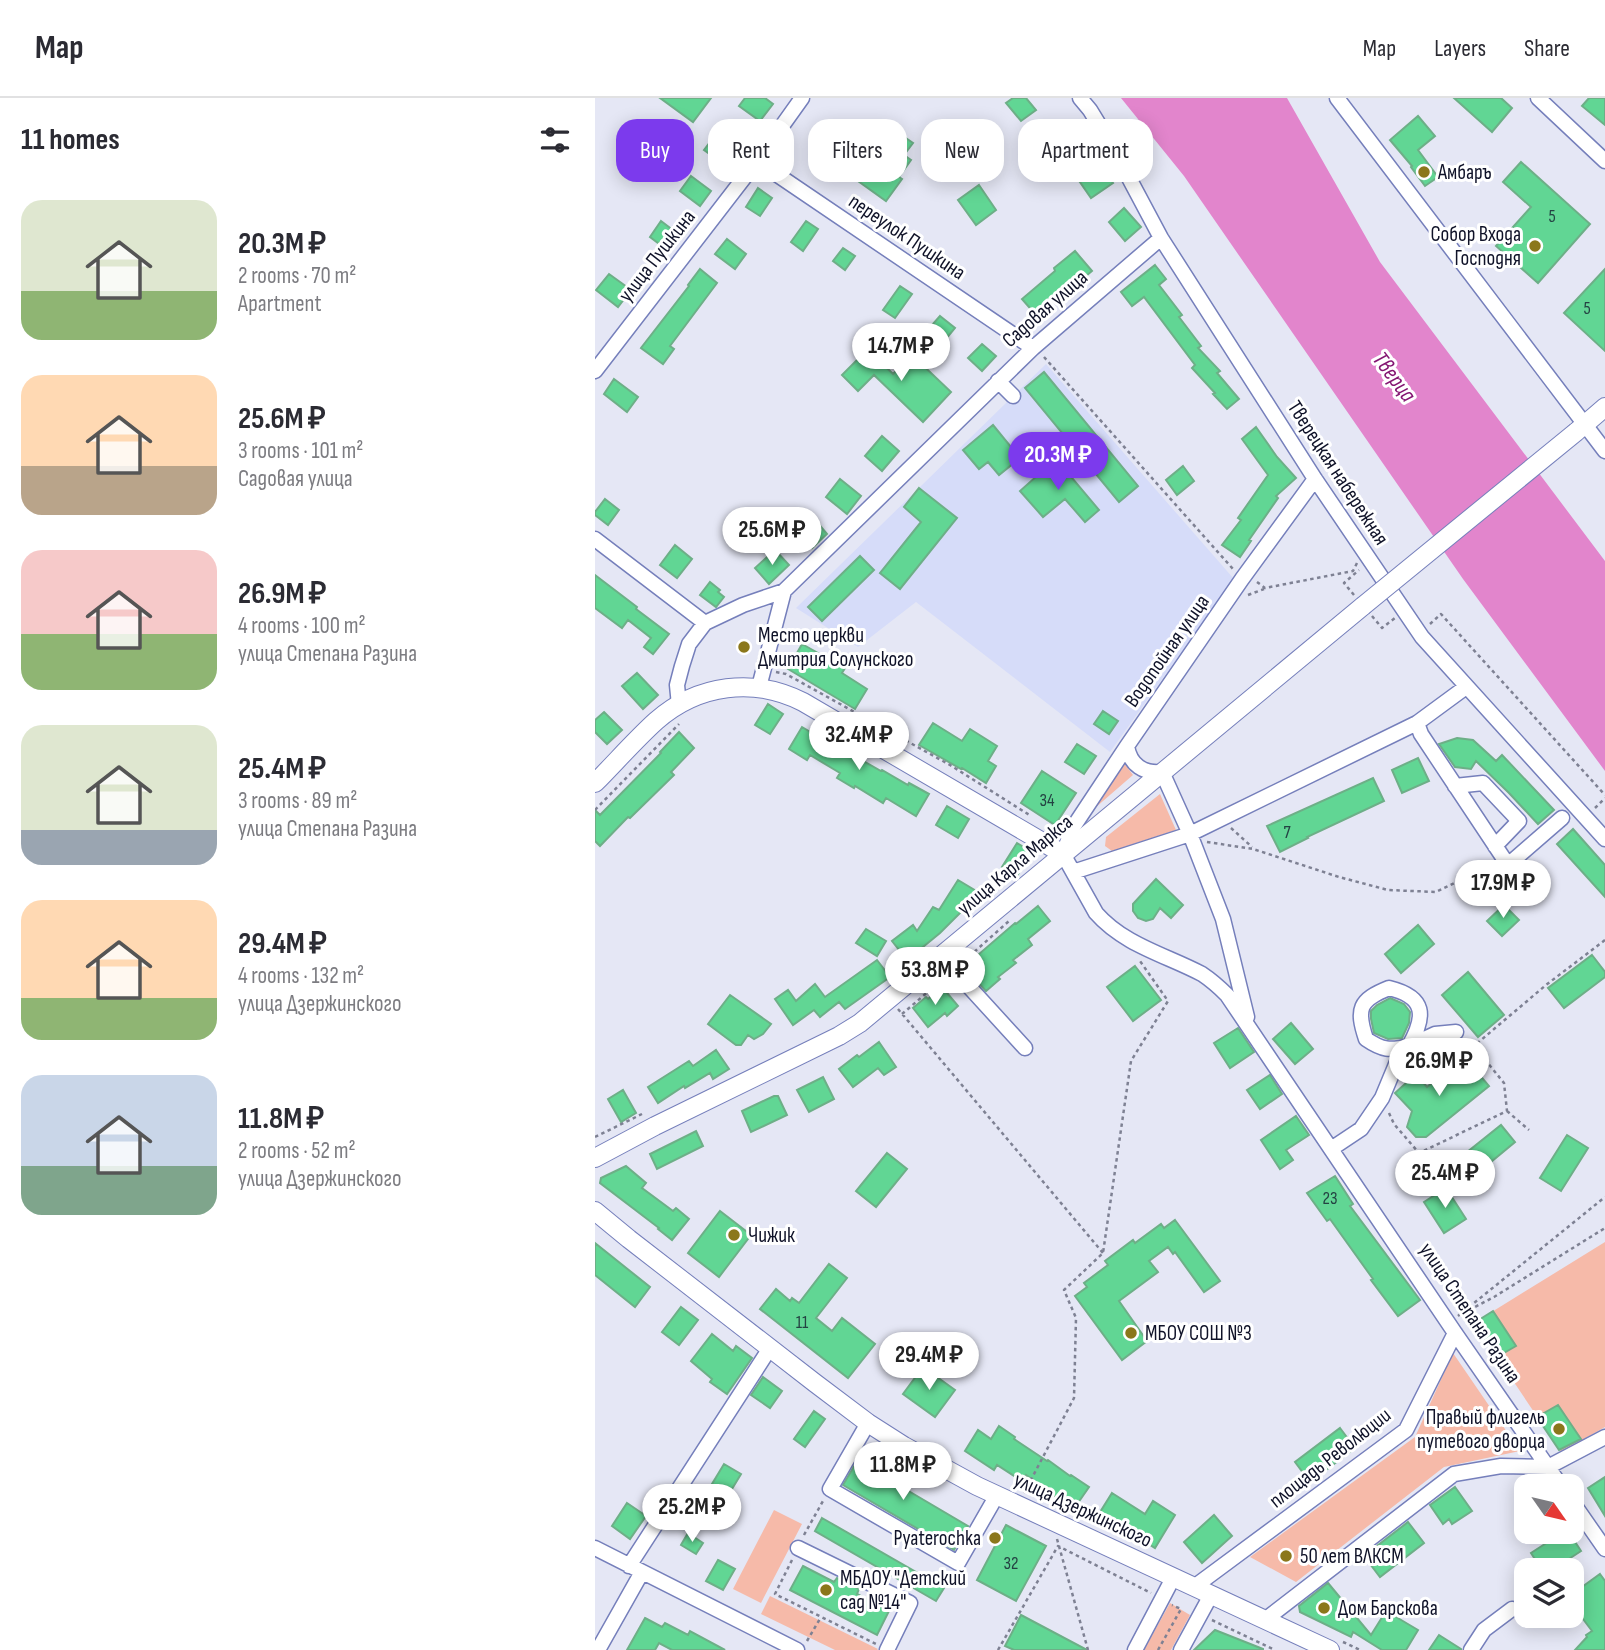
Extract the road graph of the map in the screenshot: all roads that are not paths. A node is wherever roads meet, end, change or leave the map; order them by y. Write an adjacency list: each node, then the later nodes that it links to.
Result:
1 (802, 98): 5 (street, улица Пушкина)
2 (1080, 98): 9 (street, Тверецкая набережная)
3 (1337, 98): 15 (street)
4 (1538, 98): 6 (street)
5 (787, 119)
6 (1605, 161)
7 (741, 182): 11 (street, улица Пушкина)
8 (788, 182): 10 (street, переулок Пушкина)
9 (1161, 238): 10 (street, Садовая улица); 17 (street, Тверецкая набережная)
10 (1033, 348): 12 (street, Садовая улица)
11 (595, 371)
12 (998, 382): 13 (street); 19 (street, Садовая улица)
13 (1013, 396)
14 (1605, 407): 15 (main road, улица Карла Маркса)
15 (1580, 428): 16 (street); 26 (main road, улица Карла Маркса, bridge)
16 (1605, 451)
17 (1315, 478): 22 (street, Тверецкая набережная); 25 (street, Водопойная улица)
18 (595, 539): 20 (street)
19 (784, 591): 20 (street); 21 (street)
20 (705, 623): 23 (street)
21 (761, 680): 23 (main road); 33 (main road)
22 (1466, 687): 24 (street, улица Карла Маркса); 31 (street, Тверецкая набережная)
23 (682, 712): 27 (main road)
24 (1417, 723): 28 (street); 30 (street, улица Карла Маркса)
25 (1127, 746): 26 (street); 33 (street, Водопойная улица)
26 (1162, 772): 30 (street, улица Степана Разина); 33 (main road, улица Карла Маркса)
27 (595, 783)
28 (1455, 786): 32 (street); 32 (street)
29 (1562, 818): 32 (street)
30 (1190, 834): 34 (street, улица Карла Маркса); 36 (street, улица Степана Разина)
31 (1605, 839)
32 (1495, 846)
33 (1063, 854): 34 (street, улица Степана Разина); 35 (main road, улица Карла Маркса)
34 (1073, 873): 36 (street, улица Степана Разина)
35 (941, 956): 39 (street); 41 (main road, улица Карла Маркса)
36 (1248, 1026): 40 (street, улица Степана Разина)
37 (1456, 1032): 38 (street)
38 (1409, 1046): 38 (street); 40 (street)
39 (1025, 1048)
40 (1331, 1149): 43 (street, улица Степана Разина)
41 (595, 1158)
42 (595, 1211): 44 (main road, улица Дзержинского)
43 (1455, 1333): 47 (street, улица Степана Разина); 56 (street, площадь Революции)
44 (770, 1348): 45 (main road, улица Дзержинского); 54 (street)
45 (869, 1423): 49 (main road, улица Дзержинского); 49 (street)
46 (1605, 1437): 47 (street)
47 (1548, 1467): 48 (street, улица Степана Разина); 59 (street)
48 (1553, 1474)
49 (997, 1495): 55 (main road, улица Дзержинского)
50 (1584, 1519): 53 (street)
51 (595, 1548): 54 (street)
52 (798, 1548): 62 (street)
53 (1605, 1549)
54 (635, 1569): 60 (street); 61 (street)
55 (1173, 1578): 56 (main road, улица Дзержинского); 63 (street)
56 (1194, 1587): 57 (main road, улица Дзержинского)
57 (1211, 1595): 59 (main road, улица Дзержинского); 64 (street)
58 (1512, 1609): 66 (street)
59 (1266, 1619): 65 (main road, улица Дзержинского)
60 (598, 1650)
61 (797, 1650)
62 (887, 1650)
63 (1135, 1650)
64 (1181, 1650)
65 (1330, 1650)
66 (1471, 1650)

